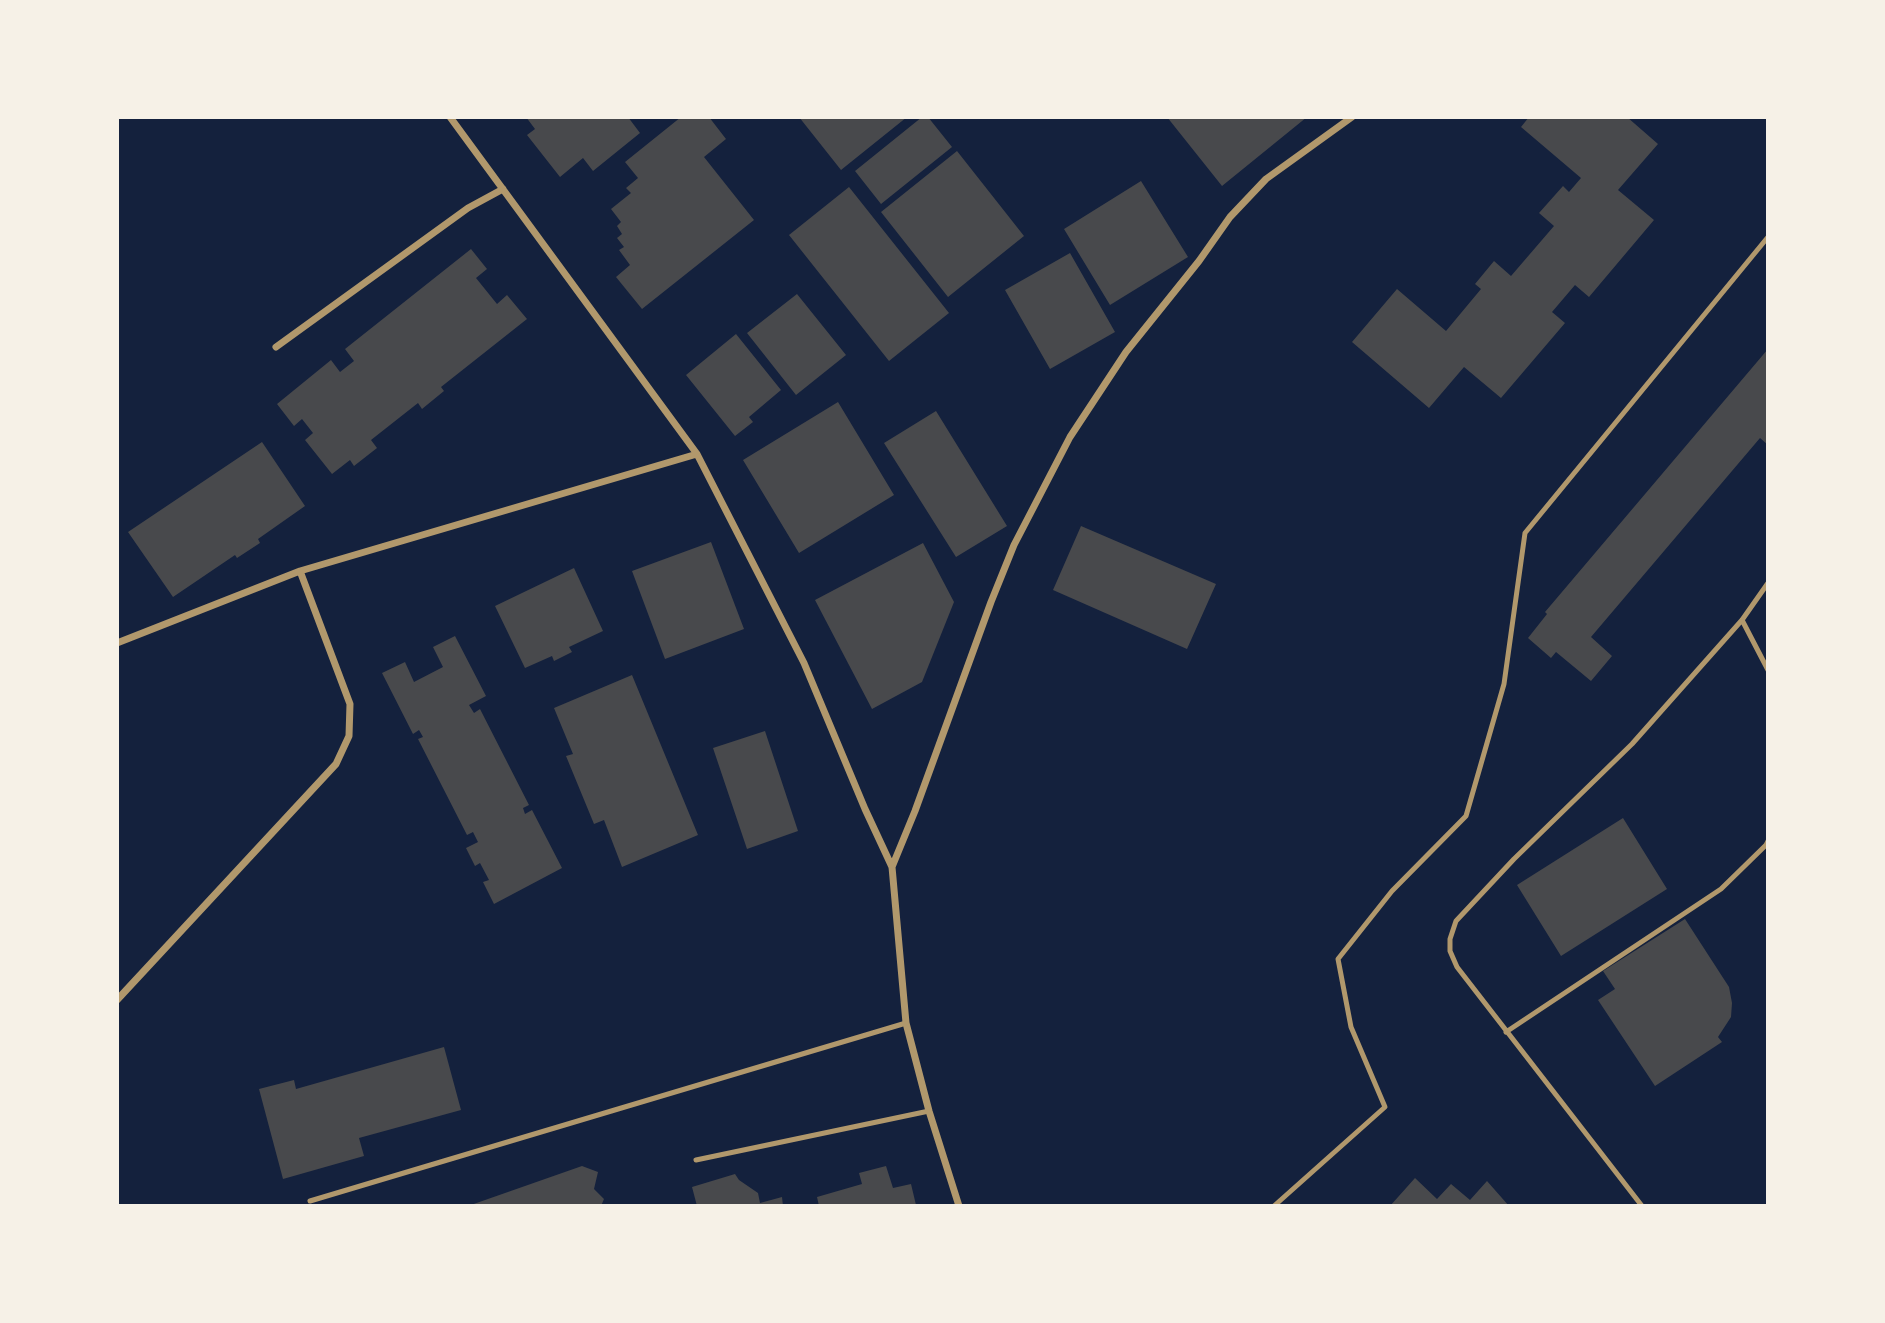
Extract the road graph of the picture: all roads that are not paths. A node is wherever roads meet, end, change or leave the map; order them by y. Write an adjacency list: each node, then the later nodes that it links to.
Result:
1 (450, 117): 3 (street)
2 (1352, 117): 13 (street)
3 (503, 189): 5 (street); 6 (street)
4 (1768, 237): 21 (lane)
5 (276, 347)
6 (697, 454): 7 (street); 13 (street)
7 (300, 571): 10 (street); 14 (street)
8 (1768, 583): 9 (lane)
9 (1742, 620): 11 (lane); 16 (lane)
10 (117, 643)
11 (1768, 670)
12 (1768, 841): 16 (lane)
13 (892, 867): 15 (street)
14 (117, 1000)
15 (906, 1023): 17 (street); 19 (lane)
16 (1506, 1032): 22 (lane)
17 (929, 1111): 18 (lane); 20 (street)
18 (696, 1160)
19 (310, 1200)
20 (959, 1206)
21 (1274, 1206)
22 (1642, 1206)

